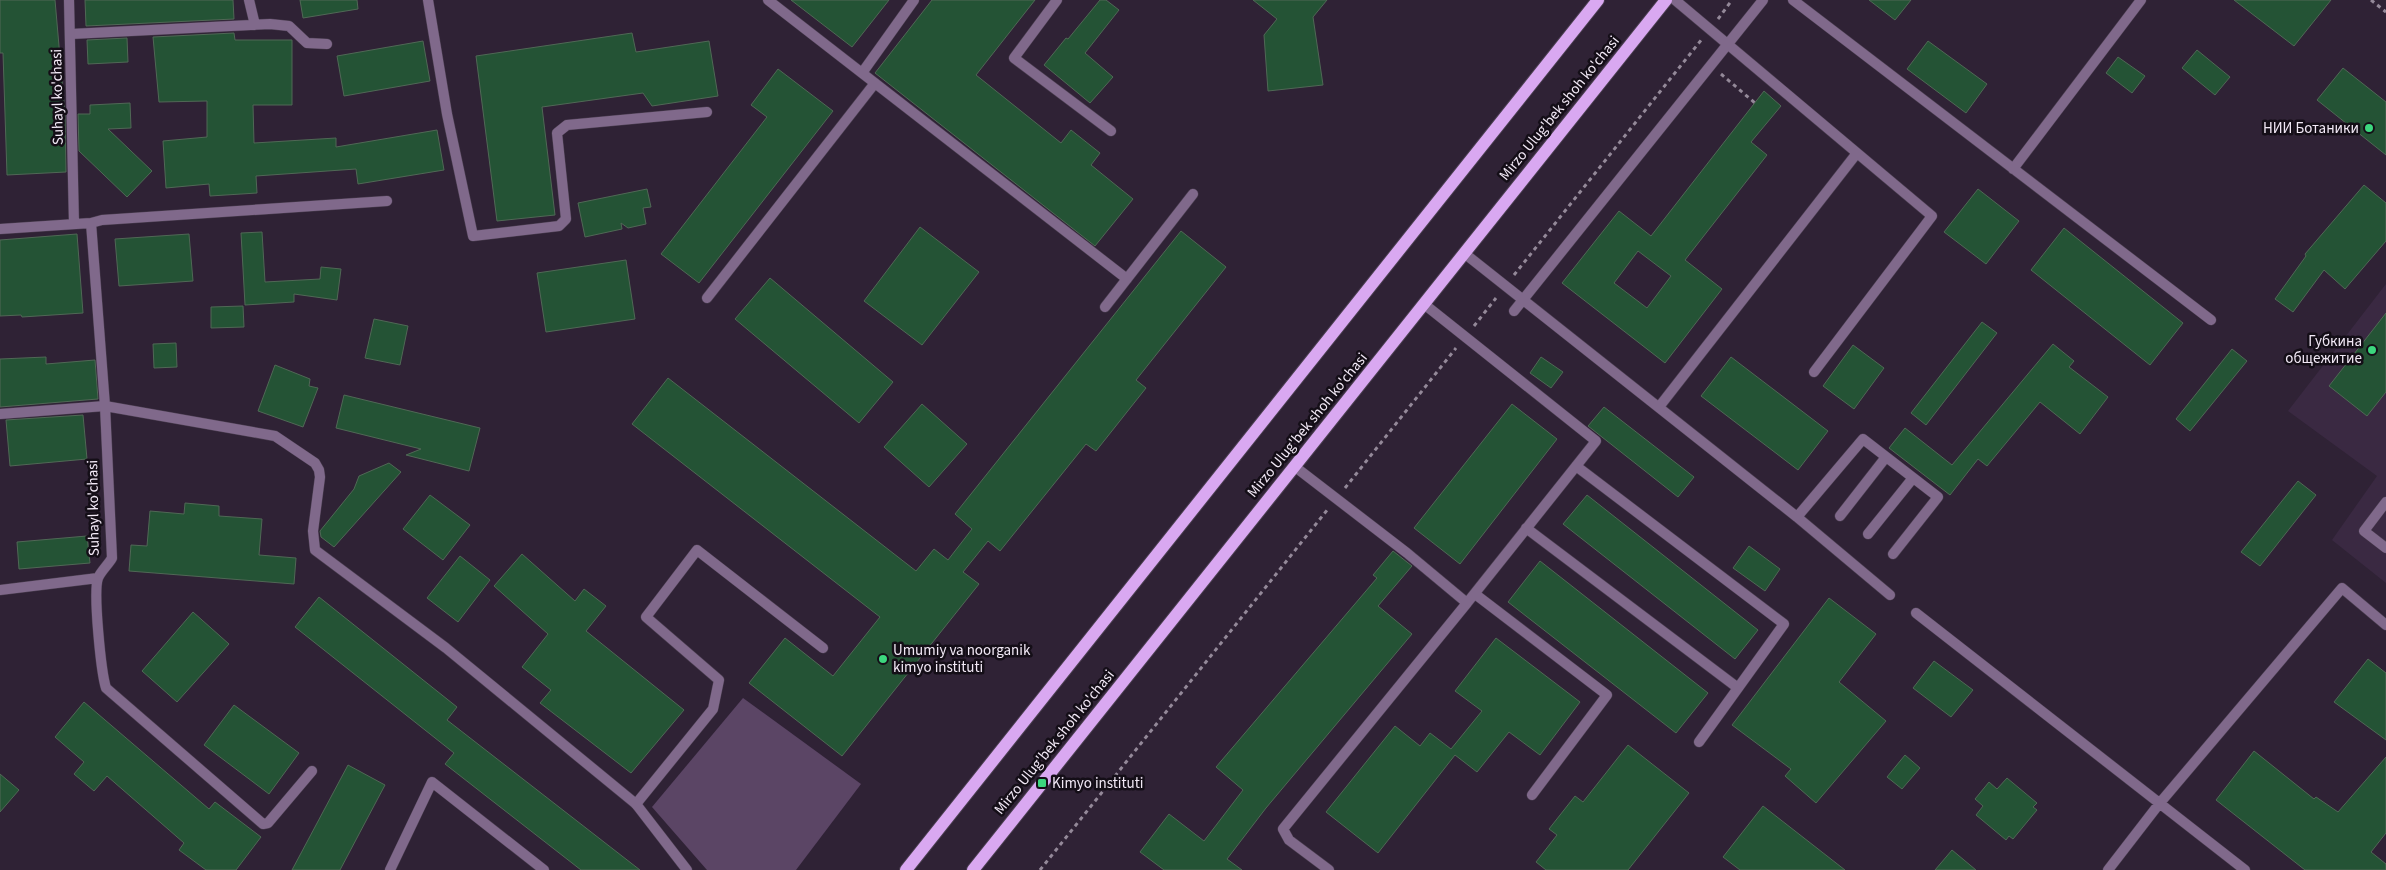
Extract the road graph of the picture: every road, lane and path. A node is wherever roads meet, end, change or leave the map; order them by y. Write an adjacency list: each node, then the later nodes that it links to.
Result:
1 (69, 0): 18 (street, Suhayl ko'chasi)
2 (249, 0): 16 (street)
3 (428, 0): 25 (street)
4 (768, 0): 22 (street)
5 (914, 0): 22 (street)
6 (1057, 0): 26 (street)
7 (1598, 0): 79 (main road)
8 (1666, 0): 34 (main road, Mirzo Ulug'bek shoh ko'chasi)
9 (1675, 0): 17 (street)
10 (1732, 0): 17 (path)
11 (1763, 0): 20 (street)
12 (1793, 0): 28 (street)
13 (2141, 0): 28 (street)
14 (2371, 0): 15 (path)
15 (2386, 12)
16 (255, 25): 18 (street); 19 (street)
17 (1710, 29): 20 (street); 35 (path)
18 (71, 34): 32 (street, Suhayl ko'chasi)
19 (327, 44)
20 (1728, 44): 27 (street); 41 (street)
21 (1719, 72): 24 (path)
22 (862, 73): 23 (street)
23 (875, 83): 36 (street); 38 (street)
24 (1755, 103)
25 (707, 112)
26 (1111, 131)
27 (1857, 153): 45 (street); 47 (street)
28 (2013, 169): 42 (street)
29 (1193, 194): 36 (street)
30 (387, 201): 31 (street)
31 (91, 223): 32 (street); 46 (street, Suhayl ko'chasi)
32 (74, 224): 33 (street)
33 (0, 229)
34 (1464, 253): 39 (main road, Mirzo Ulug'bek shoh ko'chasi); 47 (street)
35 (1512, 278)
36 (1127, 279): 40 (street)
37 (1500, 294): 43 (path)
38 (706, 298)
39 (1424, 304): 50 (main road, Mirzo Ulug'bek shoh ko'chasi); 51 (street)
40 (1105, 307)
41 (1514, 311)
42 (2210, 320)
43 (1468, 333)
44 (1462, 341): 53 (path)
45 (1814, 372)
46 (105, 406): 48 (street); 62 (street, Suhayl ko'chasi); 74 (street)
47 (1659, 407): 57 (street)
48 (0, 414)
49 (1886, 457): 52 (street); 56 (street); 57 (street)
50 (1294, 466): 66 (street); 80 (main road, Mirzo Ulug'bek shoh ko'chasi)
51 (1576, 466): 58 (street); 70 (street)
52 (1913, 478): 59 (street); 61 (street)
53 (1344, 489)
54 (2386, 502): 60 (street)
55 (1332, 504): 81 (path)
56 (1840, 516)
57 (1798, 518): 65 (street)
58 (1526, 528): 64 (street); 70 (street)
59 (1868, 534)
60 (2386, 548)
61 (1893, 554)
62 (98, 578): 63 (street); 72 (street, Suhayl ko'chasi)
63 (0, 590)
64 (1475, 594): 66 (street); 73 (street)
65 (1890, 595)
66 (1467, 603): 82 (street)
67 (1916, 613): 75 (street)
68 (2386, 625): 75 (street)
69 (823, 648): 74 (street)
70 (1738, 688): 71 (street)
71 (1699, 742)
72 (312, 771)
73 (1532, 795)
74 (636, 804): 78 (street)
75 (2159, 804): 83 (street); 84 (street)
76 (540, 869): 77 (street)
77 (390, 870)
78 (687, 870)
79 (906, 870)
80 (973, 870)
81 (1040, 870)
82 (1329, 870)
83 (2108, 870)
84 (2245, 870)

